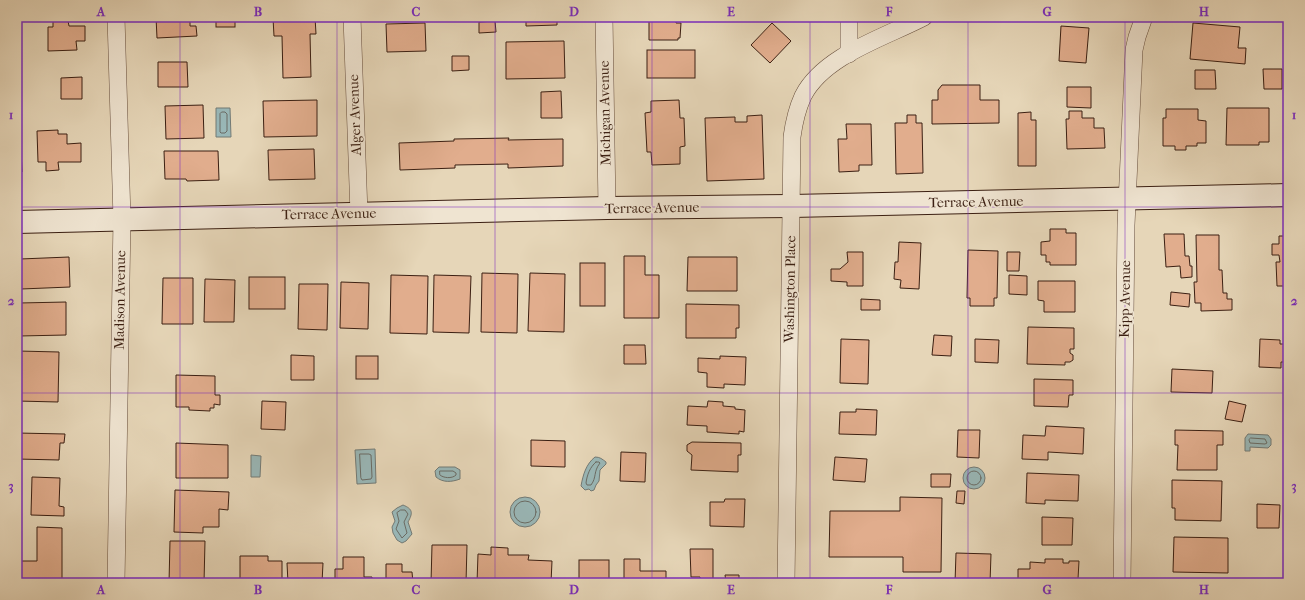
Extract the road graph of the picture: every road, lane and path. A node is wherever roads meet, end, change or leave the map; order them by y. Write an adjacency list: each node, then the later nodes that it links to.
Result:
1 (116, 17): 13 (street, Madison Avenue)
2 (352, 17): 12 (street, Alger Avenue)
3 (604, 17): 11 (street, Michigan Avenue)
4 (849, 17): 7 (street)
5 (924, 17): 7 (street, Washington Place)
6 (1144, 17): 9 (street, Kipp Avenue)
7 (849, 54): 10 (street, Washington Place)
8 (1288, 195): 9 (main road, Terrace Avenue)
9 (1128, 198): 10 (main road, Terrace Avenue); 17 (street, Kipp Avenue)
10 (792, 206): 11 (main road, Terrace Avenue); 16 (street, Washington Place)
11 (607, 208): 12 (main road, Terrace Avenue)
12 (359, 214): 13 (main road, Terrace Avenue)
13 (122, 219): 14 (main road, Terrace Avenue); 15 (street, Madison Avenue)
14 (17, 222)
15 (116, 583)
16 (786, 583)
17 (1122, 583)

